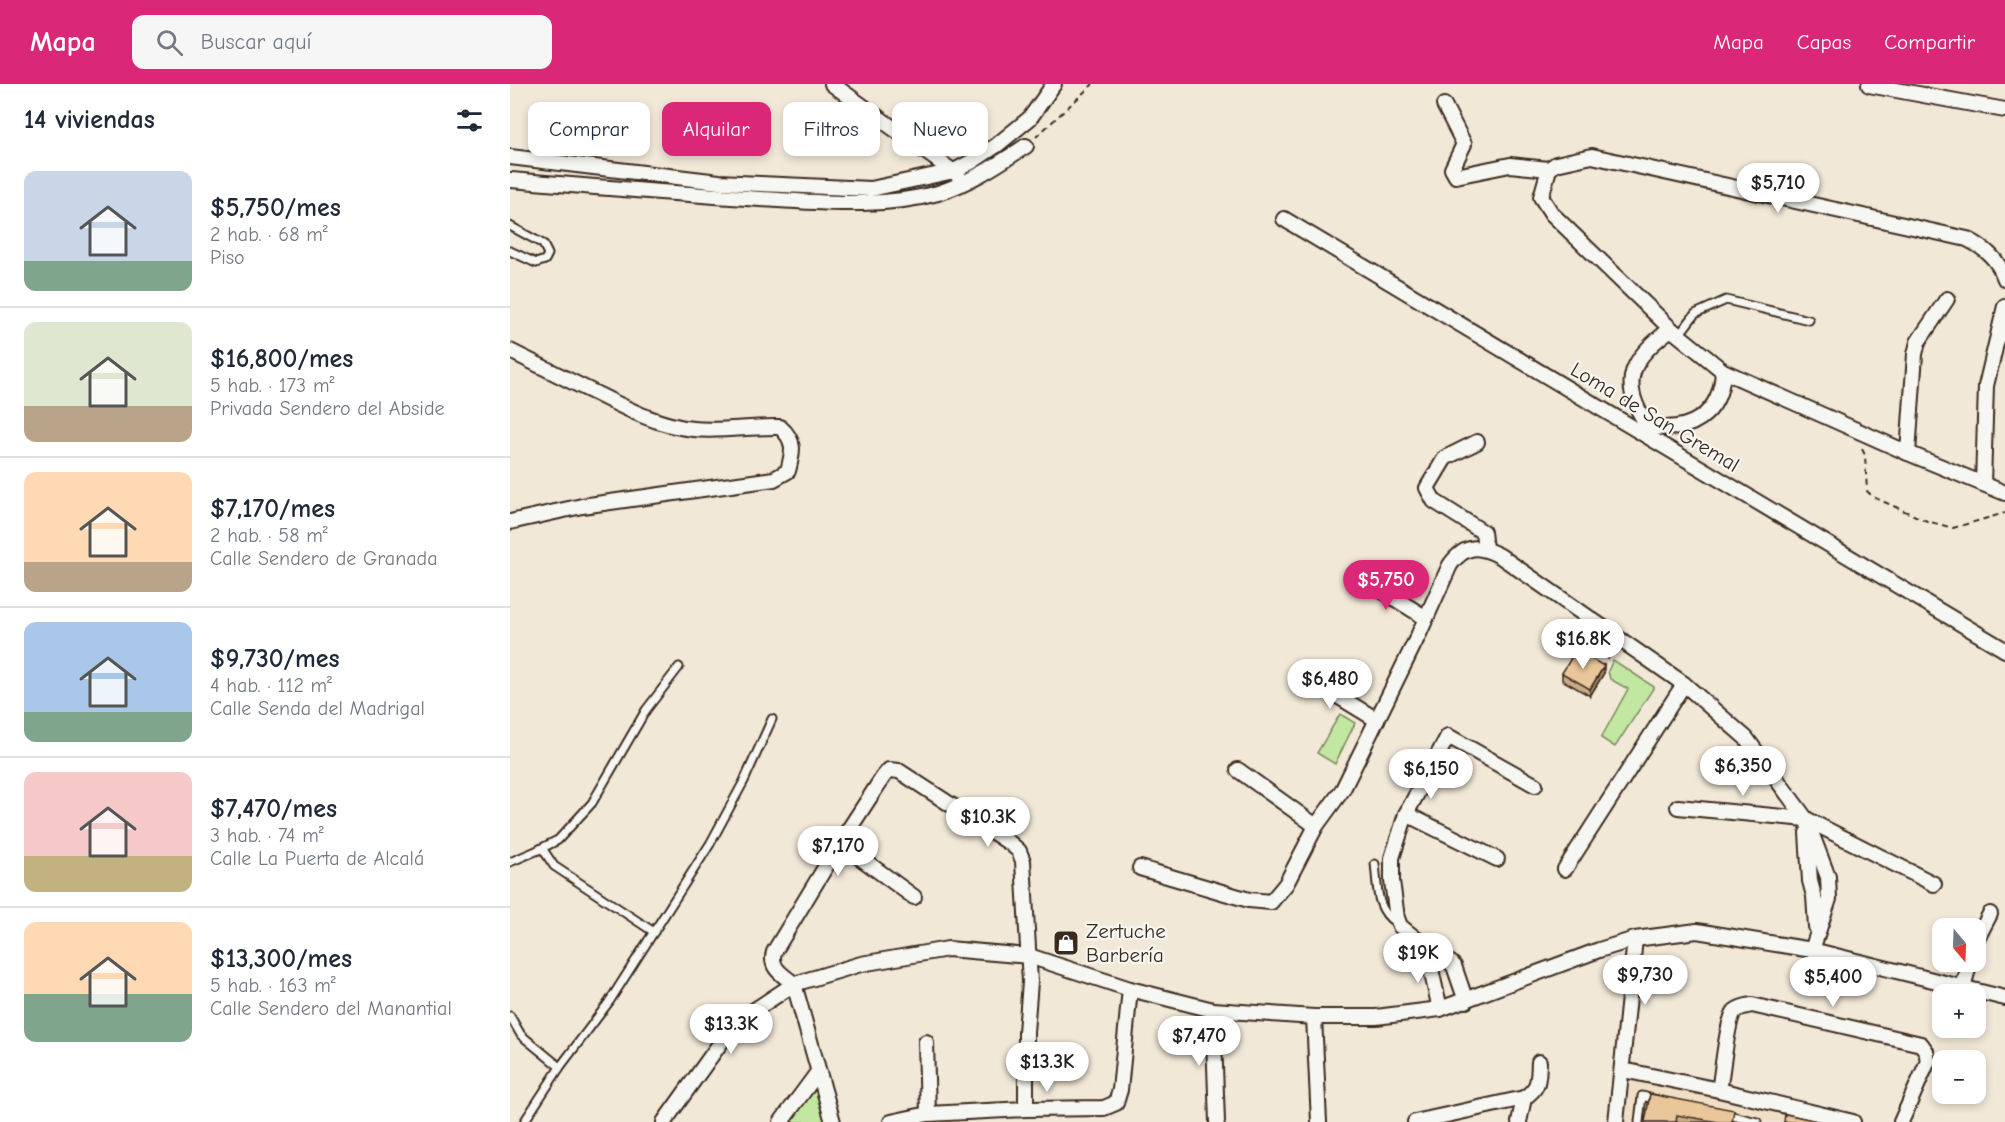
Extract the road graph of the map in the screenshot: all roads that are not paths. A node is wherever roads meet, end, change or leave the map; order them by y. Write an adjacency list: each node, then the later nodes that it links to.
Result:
1 (831, 84): 12 (street)
2 (1054, 84): 6 (street)
3 (1869, 85): 5 (street)
4 (1443, 105): 10 (street)
5 (2005, 110)
6 (1030, 118): 7 (street); 8 (street)
7 (1012, 132): 8 (street); 12 (street)
8 (1026, 146): 14 (street)
9 (510, 157): 11 (street)
10 (1549, 169): 19 (street); 23 (street)
11 (635, 171): 12 (street); 15 (street)
12 (954, 171): 14 (street)
13 (510, 180): 15 (street)
14 (965, 183): 15 (street)
15 (635, 192)
16 (1284, 219): 26 (street, Loma de San Gremal)
17 (510, 226): 18 (lane)
18 (510, 251)
19 (2005, 279)
20 (1947, 299): 28 (street)
21 (2005, 306): 29 (street)
22 (1809, 320): 23 (lane)
23 (1675, 332): 25 (street); 26 (street)
24 (510, 351): 31 (street)
25 (1723, 371): 26 (street); 28 (street)
26 (1645, 430): 35 (street, Loma de San Gremal)
27 (1477, 442): 32 (street)
28 (1908, 453): 29 (street)
29 (1983, 484): 30 (street)
30 (2005, 494)
31 (510, 522)
32 (1485, 549): 34 (street); 38 (street)
33 (1362, 578): 34 (street)
34 (1426, 618): 40 (street)
35 (2005, 650)
36 (679, 667): 48 (lane)
37 (1300, 674): 40 (street)
38 (1684, 684): 45 (street); 53 (street)
39 (772, 719): 59 (lane)
40 (1377, 720): 46 (street)
41 (1238, 770): 46 (street)
42 (1535, 785): 44 (street)
43 (1678, 807): 45 (street)
44 (1406, 814): 49 (street); 58 (street)
45 (1806, 819): 54 (street); 61 (street)
46 (1316, 825): 52 (street)
47 (840, 843): 55 (street); 63 (street); 64 (street)
48 (542, 848): 50 (lane); 59 (lane)
49 (1497, 859)
50 (510, 862)
51 (1375, 864): 58 (lane)
52 (1140, 868)
53 (1565, 869)
54 (1934, 884)
55 (915, 897)
56 (1990, 914): 57 (street)
57 (1986, 922)
58 (1400, 926): 62 (street)
59 (654, 932): 76 (lane)
60 (1635, 939): 61 (street); 69 (street); 77 (street)
61 (1812, 950): 65 (street)
62 (1431, 953): 69 (street); 70 (street)
63 (1029, 956): 64 (street); 66 (street); 82 (street)
64 (794, 984): 78 (street); 86 (street)
65 (1950, 984)
66 (1130, 989): 71 (street); 82 (street)
67 (1986, 993): 68 (street)
68 (2005, 998)
69 (1466, 1001): 70 (street)
70 (1440, 1009): 73 (street)
71 (1213, 1010): 73 (street); 90 (street)
72 (510, 1016): 76 (lane)
73 (1314, 1017): 91 (street)
74 (926, 1042): 84 (street)
75 (1539, 1062): 80 (street)
76 (560, 1067): 85 (lane)
77 (1623, 1070): 79 (street); 94 (street)
78 (818, 1072): 87 (street); 88 (street)
79 (1719, 1090): 97 (street); 98 (street)
80 (1524, 1098): 92 (street); 93 (street)
81 (1664, 1101): 95 (lane)
82 (1026, 1109): 84 (street)
83 (1717, 1112): 96 (lane)
84 (928, 1114): 89 (street)
85 (524, 1122)
86 (664, 1122)
87 (781, 1122)
88 (833, 1122)
89 (891, 1122)
90 (1217, 1122)
91 (1318, 1122)
92 (1415, 1122)
93 (1519, 1122)
94 (1616, 1122)
95 (1639, 1122)
96 (1757, 1122)
97 (1853, 1122)
98 (1901, 1122)

